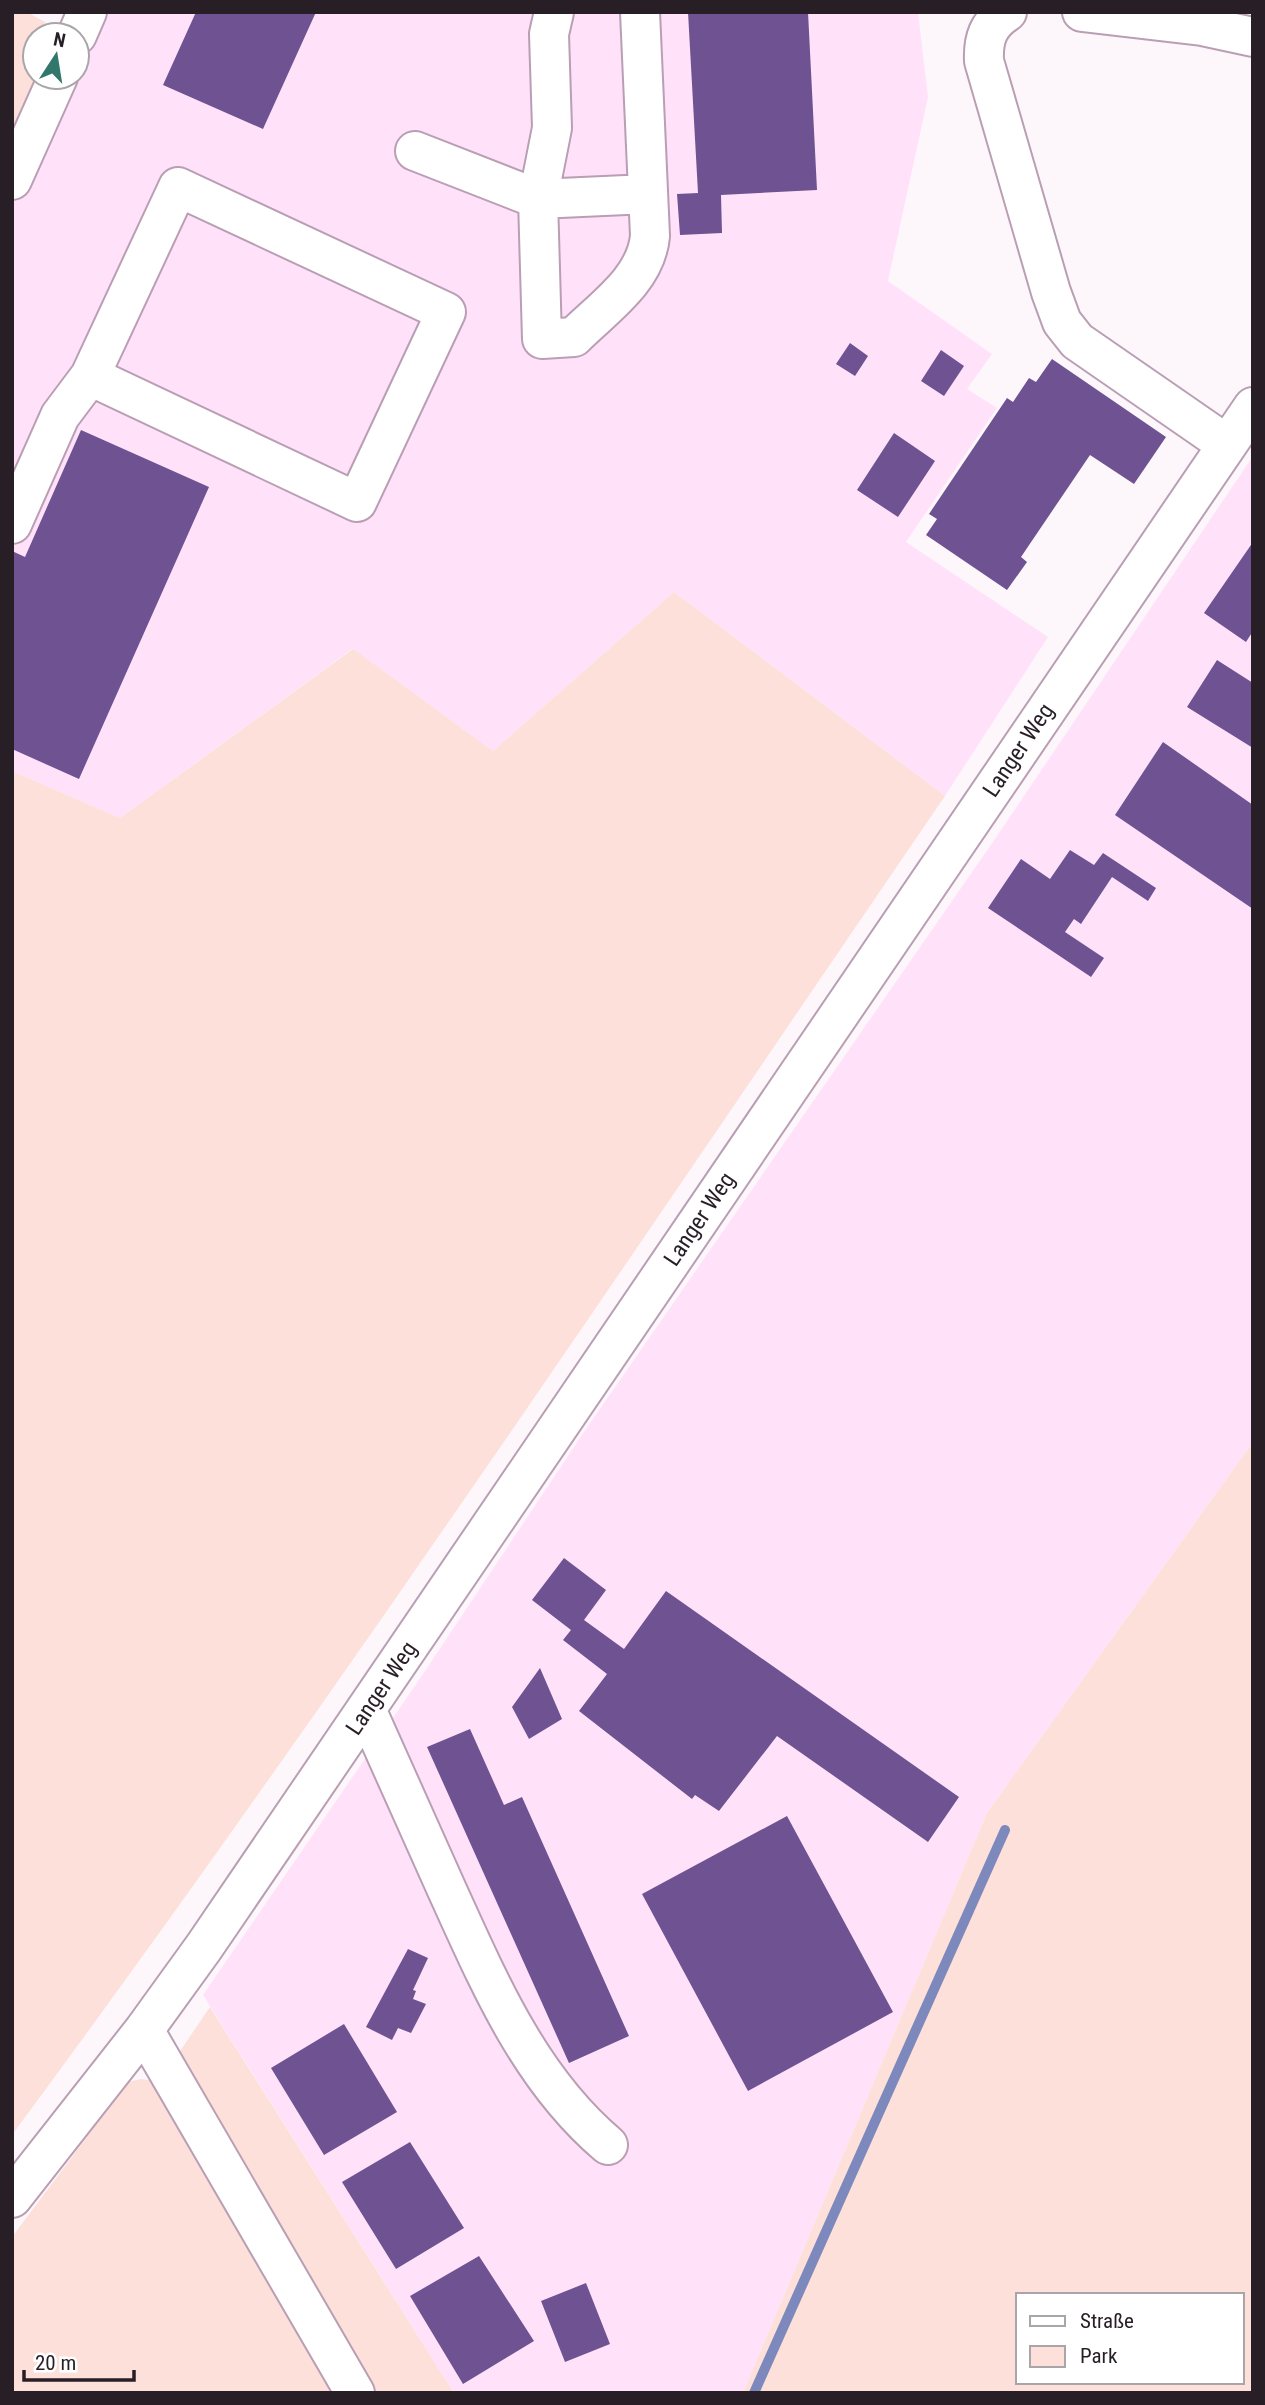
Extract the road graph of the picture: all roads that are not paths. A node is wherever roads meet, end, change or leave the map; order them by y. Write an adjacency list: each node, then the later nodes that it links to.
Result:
1 (554, 12): 10 (street)
2 (640, 12): 9 (street)
3 (1007, 12): 13 (street)
4 (1082, 12): 5 (street)
5 (1253, 37)
6 (52, 91): 8 (street)
7 (415, 151): 10 (street)
8 (12, 180)
9 (648, 194): 10 (street); 10 (street)
10 (538, 199)
11 (90, 376): 11 (street); 14 (street)
12 (1253, 407): 13 (street, Langer Weg)
13 (1226, 444): 15 (street, Langer Weg)
14 (12, 524)
15 (366, 1709): 16 (street, Langer Weg); 17 (street)
16 (144, 2030): 18 (street, Langer Weg); 19 (street)
17 (608, 2145)
18 (12, 2198)
19 (355, 2393)

